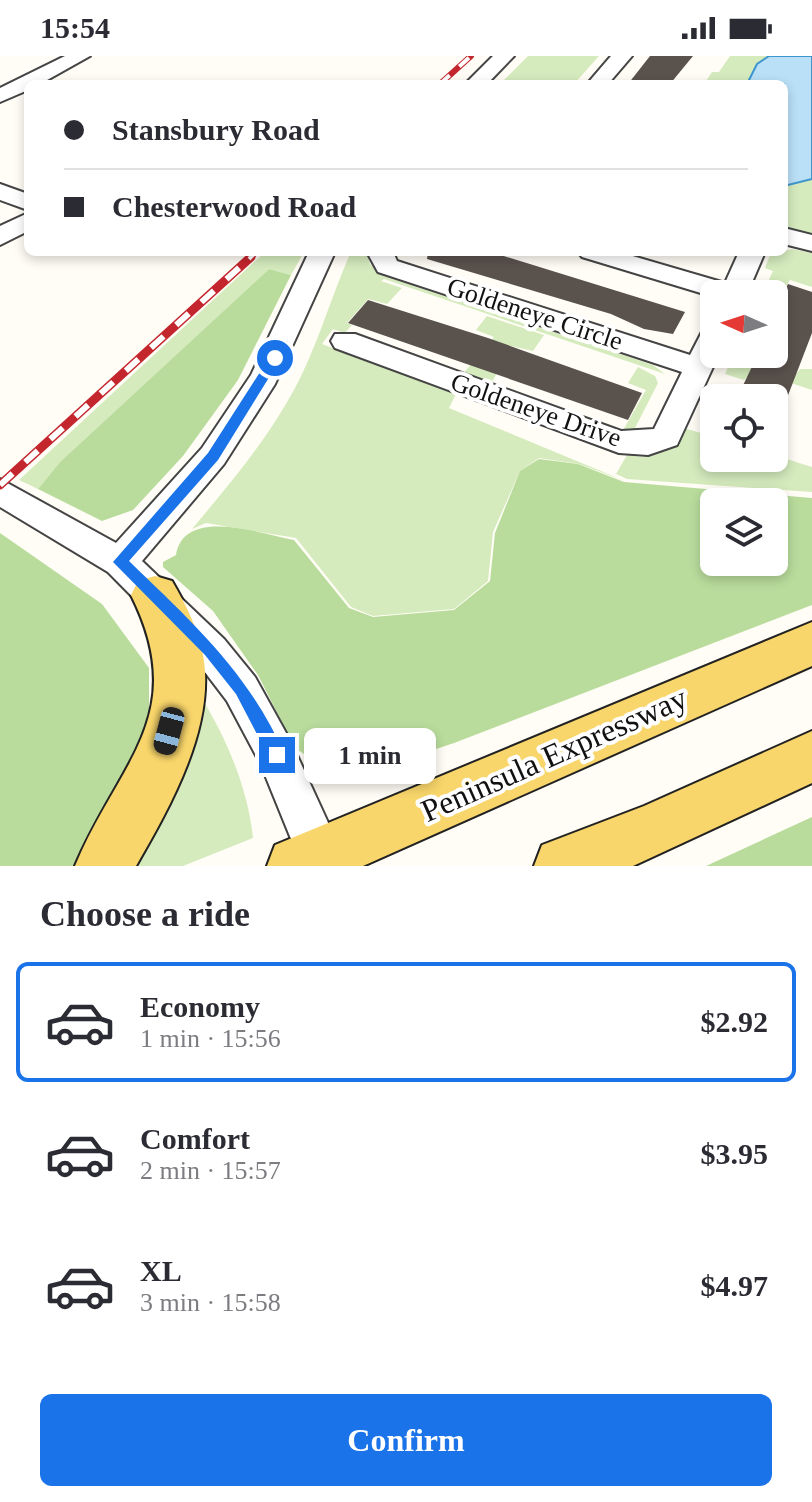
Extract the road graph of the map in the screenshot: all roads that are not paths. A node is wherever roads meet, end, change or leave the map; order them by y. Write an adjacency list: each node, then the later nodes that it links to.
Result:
1 (80, 56): 4 (street)
2 (504, 56): 5 (street)
3 (622, 56): 6 (street)
4 (32, 80)
5 (479, 80)
6 (601, 80)
7 (24, 84): 8 (street)
8 (0, 96)
9 (0, 191): 10 (street)
10 (24, 201)
11 (24, 222): 12 (street)
12 (0, 237)
13 (788, 237): 14 (street)
14 (812, 243)
15 (320, 256): 25 (street)
16 (382, 256): 23 (street, Goldeneye Circle)
17 (605, 256): 20 (street)
18 (750, 256): 19 (street)
19 (740, 280)
20 (700, 284)
21 (345, 341): 23 (street, Goldeneye Drive)
22 (700, 361): 23 (street, Goldeneye Drive)
23 (697, 367)
24 (0, 491): 25 (street)
25 (137, 578): 28 (street); 29 (main road)
26 (812, 643): 28 (main road, Peninsula Expressway)
27 (812, 756): 30 (main road)
28 (316, 864)
29 (104, 866)
30 (563, 866)

